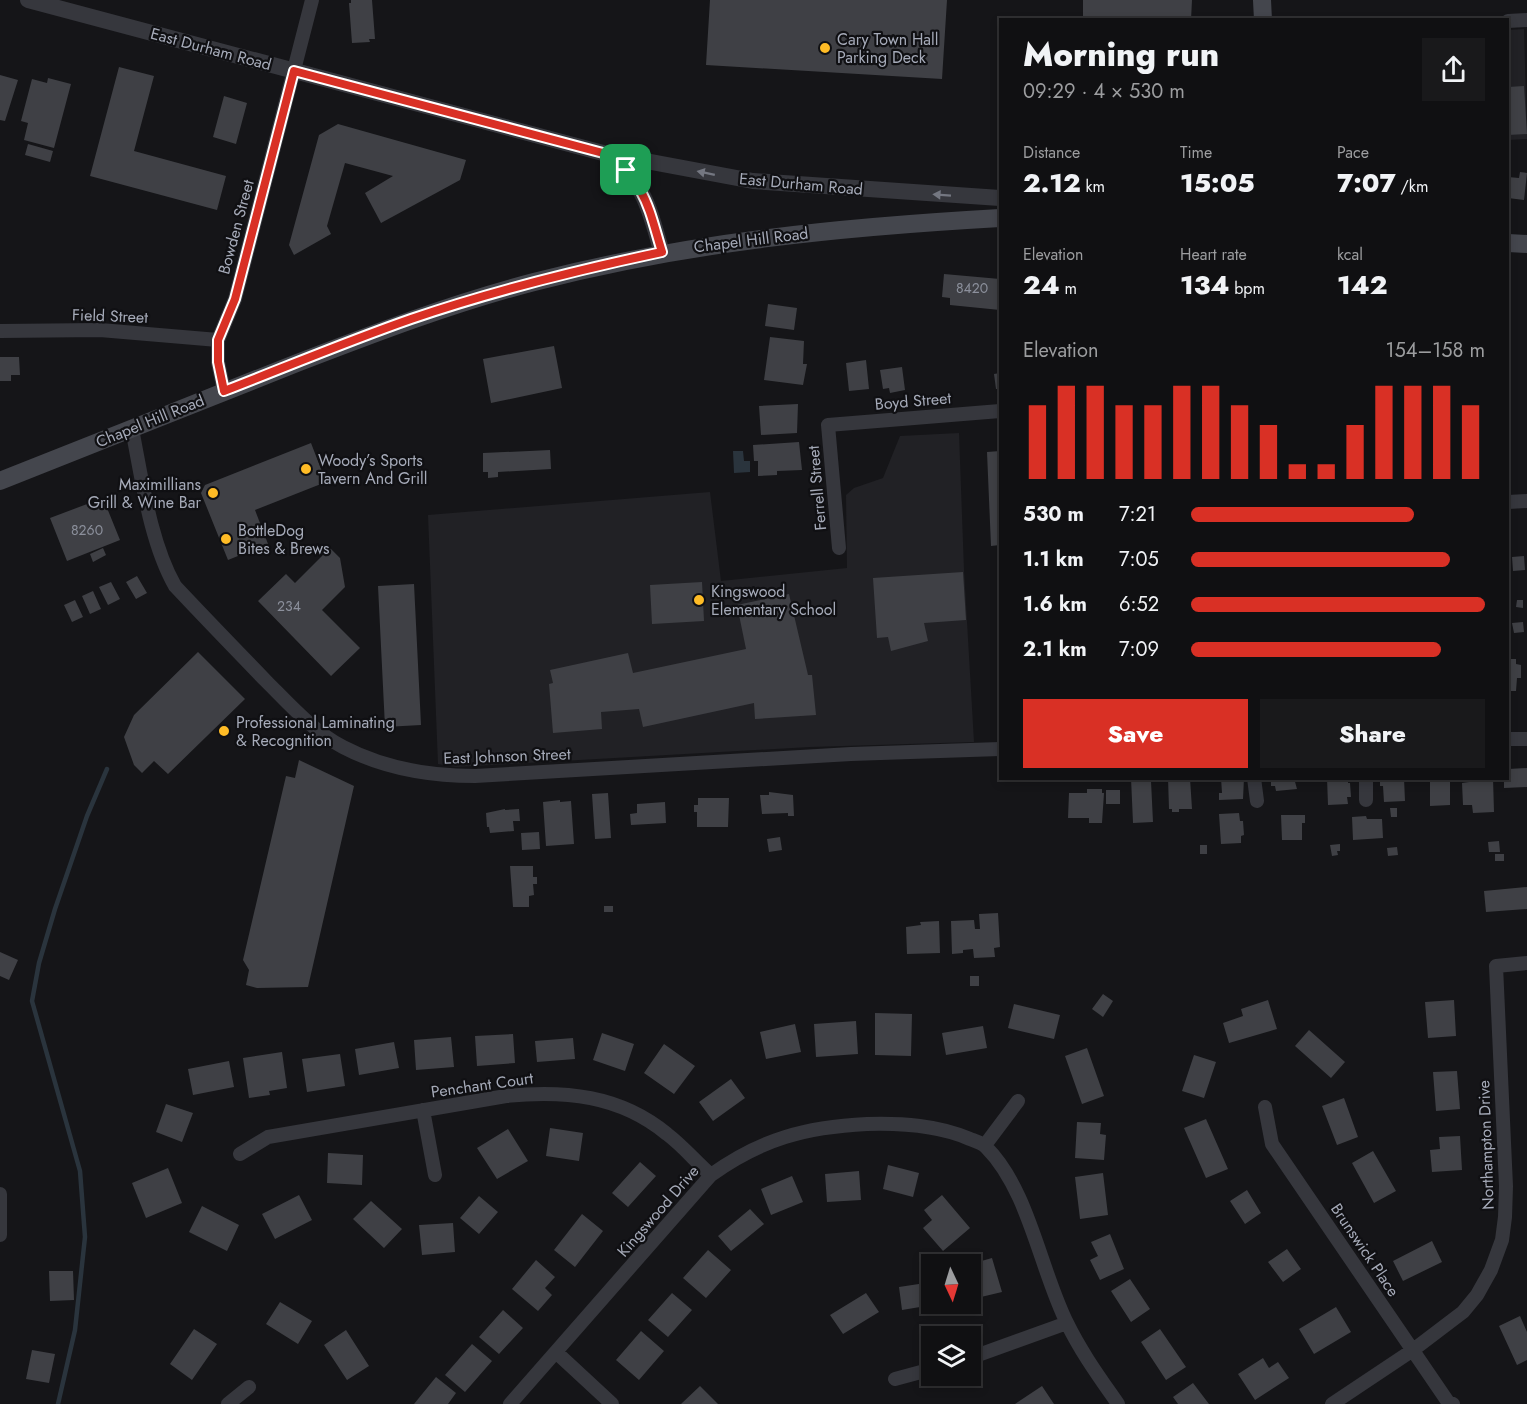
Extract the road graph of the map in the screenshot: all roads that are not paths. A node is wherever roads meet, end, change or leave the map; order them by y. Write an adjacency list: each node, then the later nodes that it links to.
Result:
1 (28, 0): 7 (street, East Durham Road)
2 (312, 0): 7 (street, Bowden Street)
3 (1262, 0): 4 (main road)
4 (1263, 18)
5 (1527, 20): 6 (street)
6 (1509, 21)
7 (294, 71): 8 (street, East Durham Road); 15 (street, Bowden Street)
8 (603, 153): 9 (street, East Durham Road, one-way to 8); 13 (street, East Durham Road)
9 (999, 198)
10 (999, 218): 13 (main road, Chapel Hill Road)
11 (1509, 243): 12 (main road)
12 (1527, 244)
13 (662, 252): 16 (main road, Chapel Hill Road)
14 (0, 331): 15 (street, Field Street)
15 (218, 340): 16 (street, Bowden Street)
16 (224, 391): 19 (main road, Chapel Hill Road)
17 (999, 411): 18 (street, Boyd Street)
18 (828, 425): 23 (street, Ferrell Street)
19 (132, 429): 20 (main road, Chapel Hill Road); 26 (street, East Johnson Street)
20 (0, 481)
21 (1527, 501): 22 (street)
22 (1509, 502)
23 (839, 548)
24 (1509, 739): 25 (street)
25 (1527, 739)
26 (999, 748)
27 (1254, 780): 30 (street)
28 (1366, 780): 29 (street)
29 (1366, 800)
30 (1257, 801)
31 (1527, 963): 42 (street, Northampton Drive)
32 (1018, 1101): 35 (street)
33 (1265, 1107): 42 (street, Brunswick Place)
34 (423, 1110): 36 (street, Penchant Court); 37 (street); 38 (street, Penchant Court)
35 (985, 1145): 38 (street, Kingswood Drive); 41 (street)
36 (240, 1154)
37 (435, 1175)
38 (711, 1175): 43 (street, Kingswood Drive)
39 (0, 1194): 40 (street)
40 (0, 1235)
41 (1067, 1323): 44 (street); 51 (street)
42 (1413, 1350): 52 (street, Northampton Drive); 53 (street, Brunswick Place)
43 (557, 1353): 49 (street, Kingswood Drive); 50 (street)
44 (981, 1354)
45 (921, 1372): 46 (street)
46 (896, 1378)
47 (249, 1387): 48 (street)
48 (228, 1404)
49 (510, 1404)
50 (612, 1404)
51 (1118, 1404)
52 (1332, 1404)
53 (1453, 1404)

